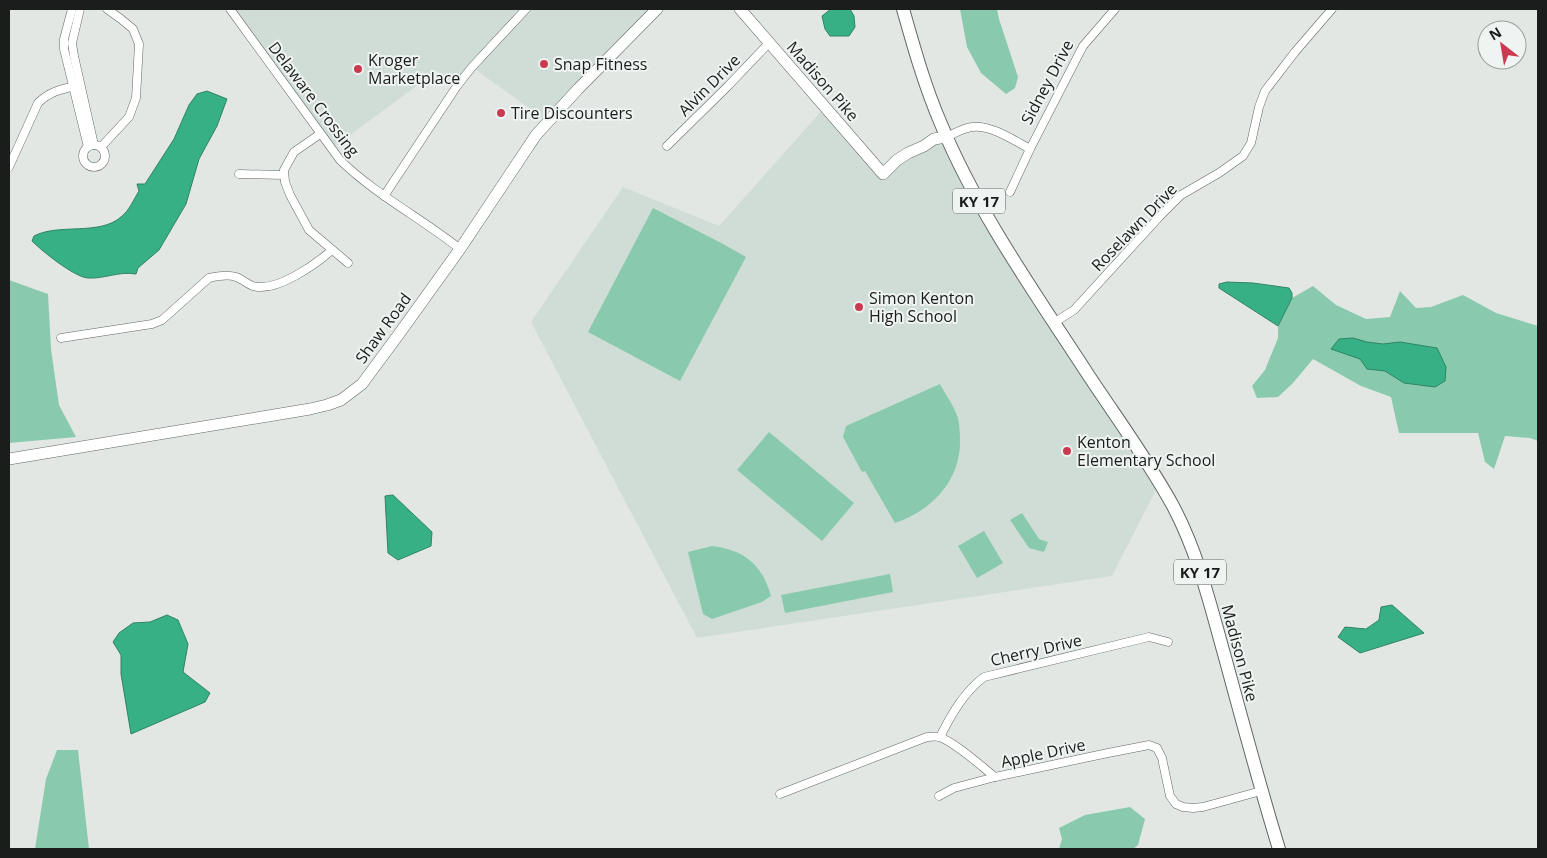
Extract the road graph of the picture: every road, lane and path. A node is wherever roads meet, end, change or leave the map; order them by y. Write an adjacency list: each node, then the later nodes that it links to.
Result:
1 (72, 9): 12 (street)
2 (80, 9): 12 (street)
3 (107, 9): 12 (street)
4 (230, 9): 13 (street, Delaware Crossing)
5 (526, 9): 22 (street)
6 (657, 9): 23 (main road, Shaw Road)
7 (740, 9): 11 (main road, Madison Pike)
8 (903, 9): 14 (main road, KY 17)
9 (1115, 9): 16 (street, Sidney Drive)
10 (1332, 9): 26 (street, Roselawn Drive)
11 (769, 43): 15 (street, Alvin Drive); 19 (main road, Madison Pike)
12 (77, 86): 17 (street)
13 (320, 134): 20 (street); 22 (street, Delaware Crossing)
14 (946, 137): 16 (street, Sidney Drive); 19 (main road, Sidney Drive); 26 (main road, KY 17)
15 (667, 146)
16 (1030, 149): 21 (street, Sidney Drive)
17 (9, 167)
18 (239, 174): 20 (street)
19 (882, 174)
20 (284, 175): 24 (street)
21 (1010, 192)
22 (384, 196): 23 (street, Delaware Crossing)
23 (460, 248): 28 (main road, Shaw Road)
24 (332, 250): 25 (street); 27 (street)
25 (348, 263)
26 (1055, 322): 32 (main road, Madison Pike / KY 17)
27 (61, 338)
28 (9, 459)
29 (1168, 642): 30 (street, Cherry Drive)
30 (940, 737): 31 (street, Apple Drive); 33 (street)
31 (996, 777): 32 (street, Apple Drive); 34 (street)
32 (1261, 791): 35 (main road, Madison Pike / KY 17)
33 (780, 794)
34 (939, 796)
35 (1279, 849)

